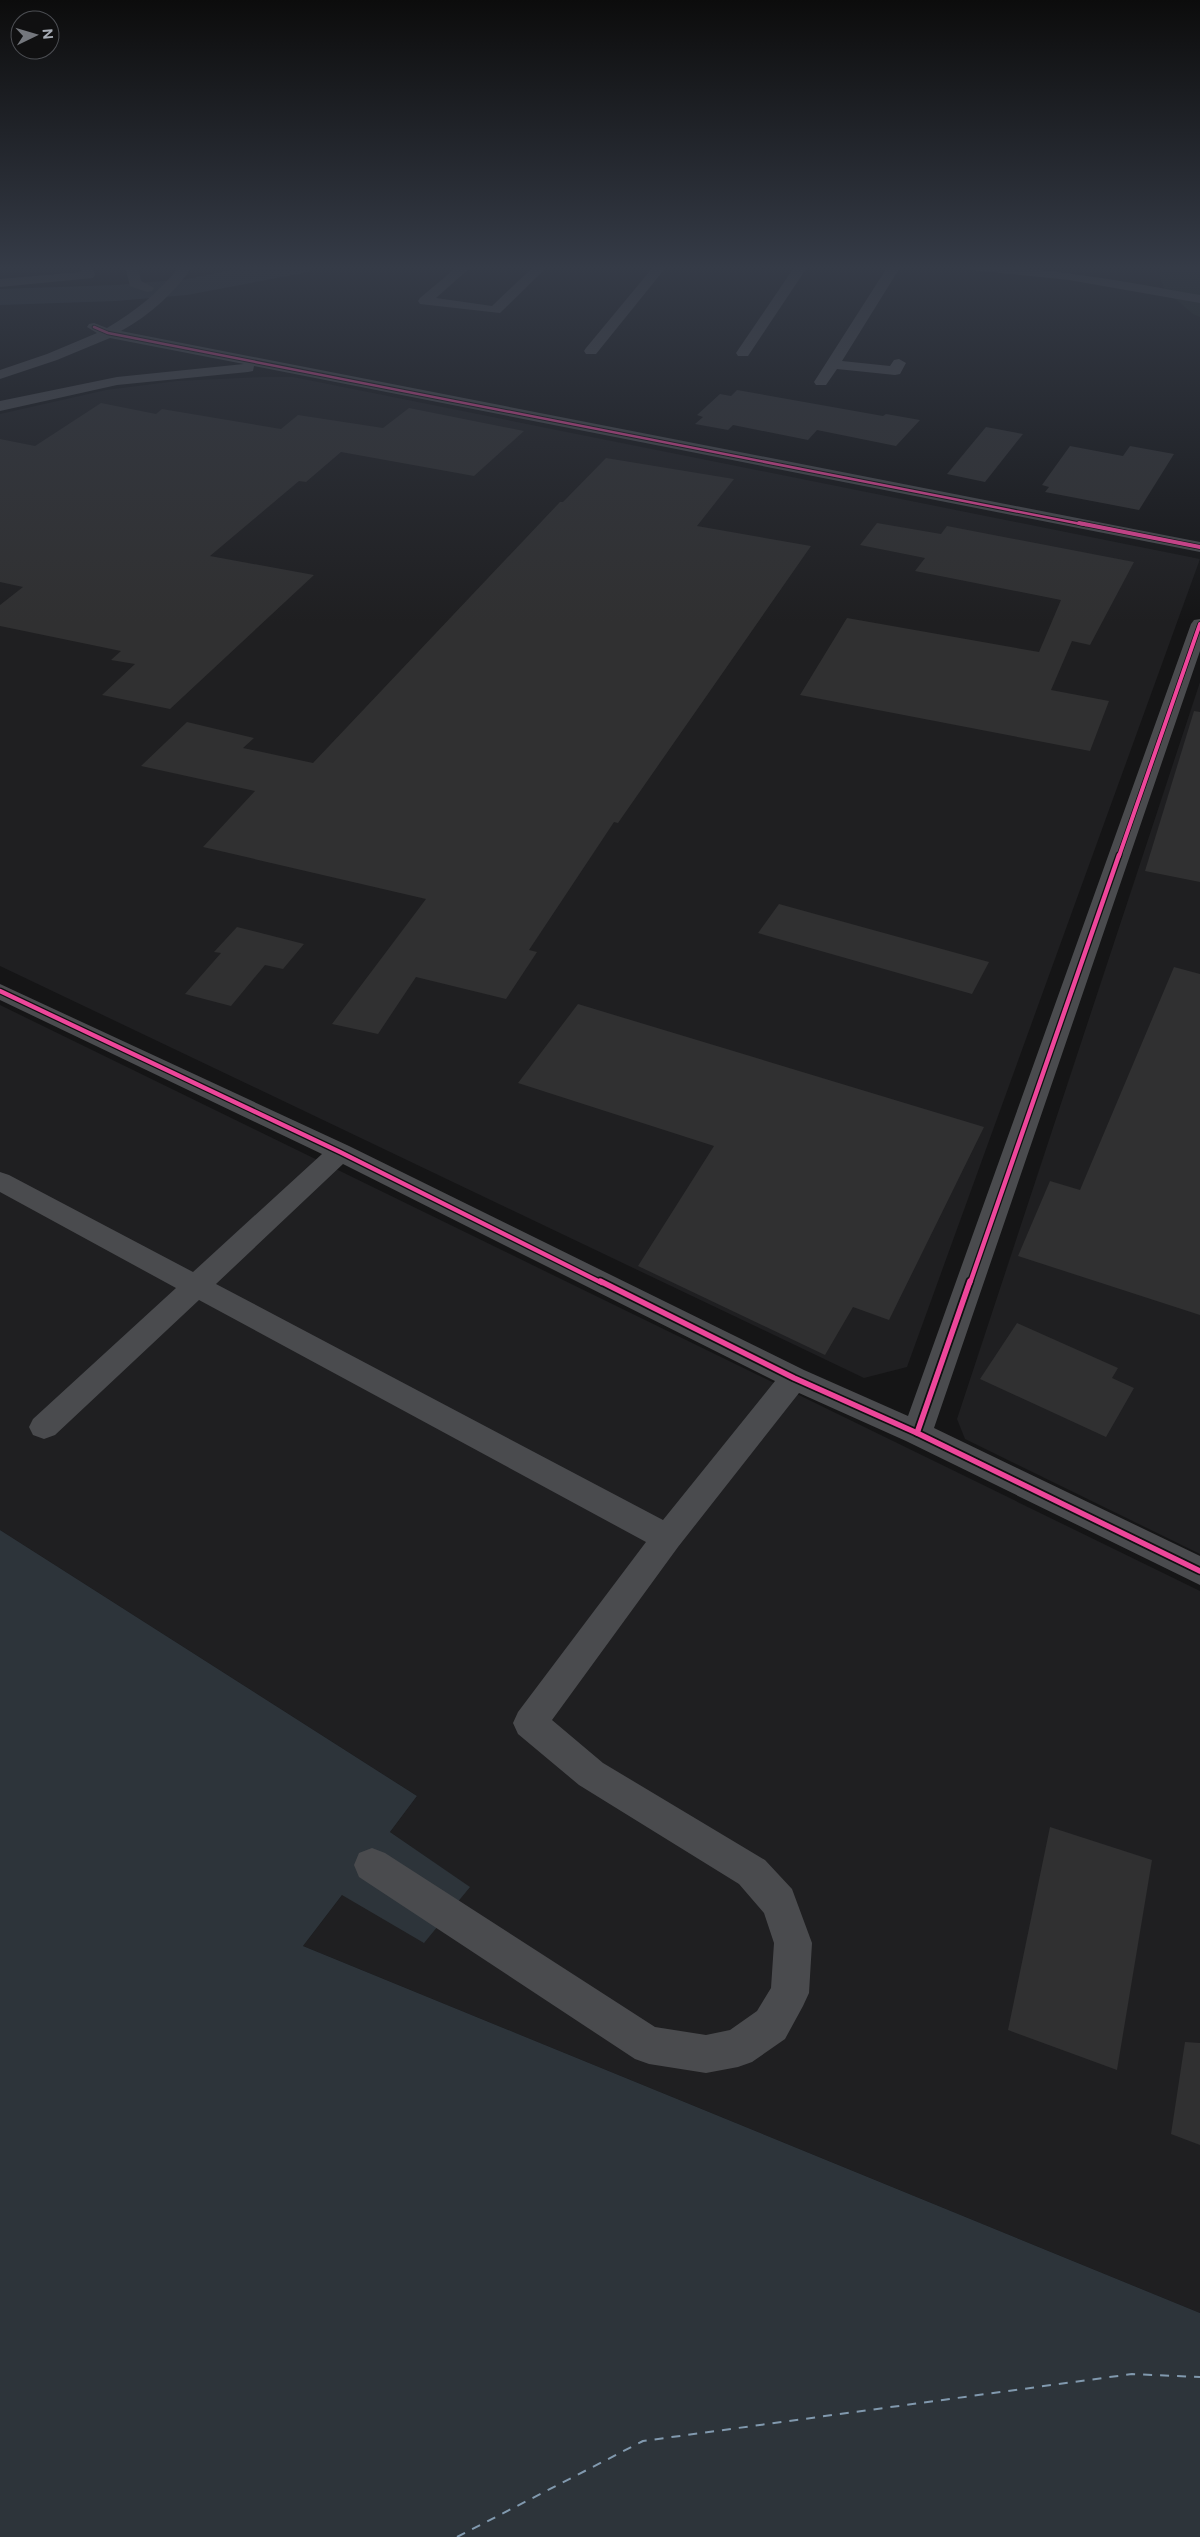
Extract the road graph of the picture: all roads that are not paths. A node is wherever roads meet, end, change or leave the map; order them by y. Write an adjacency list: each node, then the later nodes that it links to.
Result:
1 (100, 384): 4 (street)
2 (392, 384): 6 (street)
3 (400, 384): 5 (street)
4 (0, 406)
5 (1200, 536)
6 (1200, 547)
7 (1200, 624): 14 (street)
8 (0, 991): 9 (street)
9 (340, 1152): 11 (street); 12 (street)
10 (0, 1181): 11 (street)
11 (196, 1286): 13 (street); 15 (street)
12 (794, 1378): 14 (street); 15 (street)
13 (44, 1427)
14 (917, 1433): 16 (street)
15 (667, 1538): 17 (street)
16 (1200, 1571)
17 (372, 1865)

